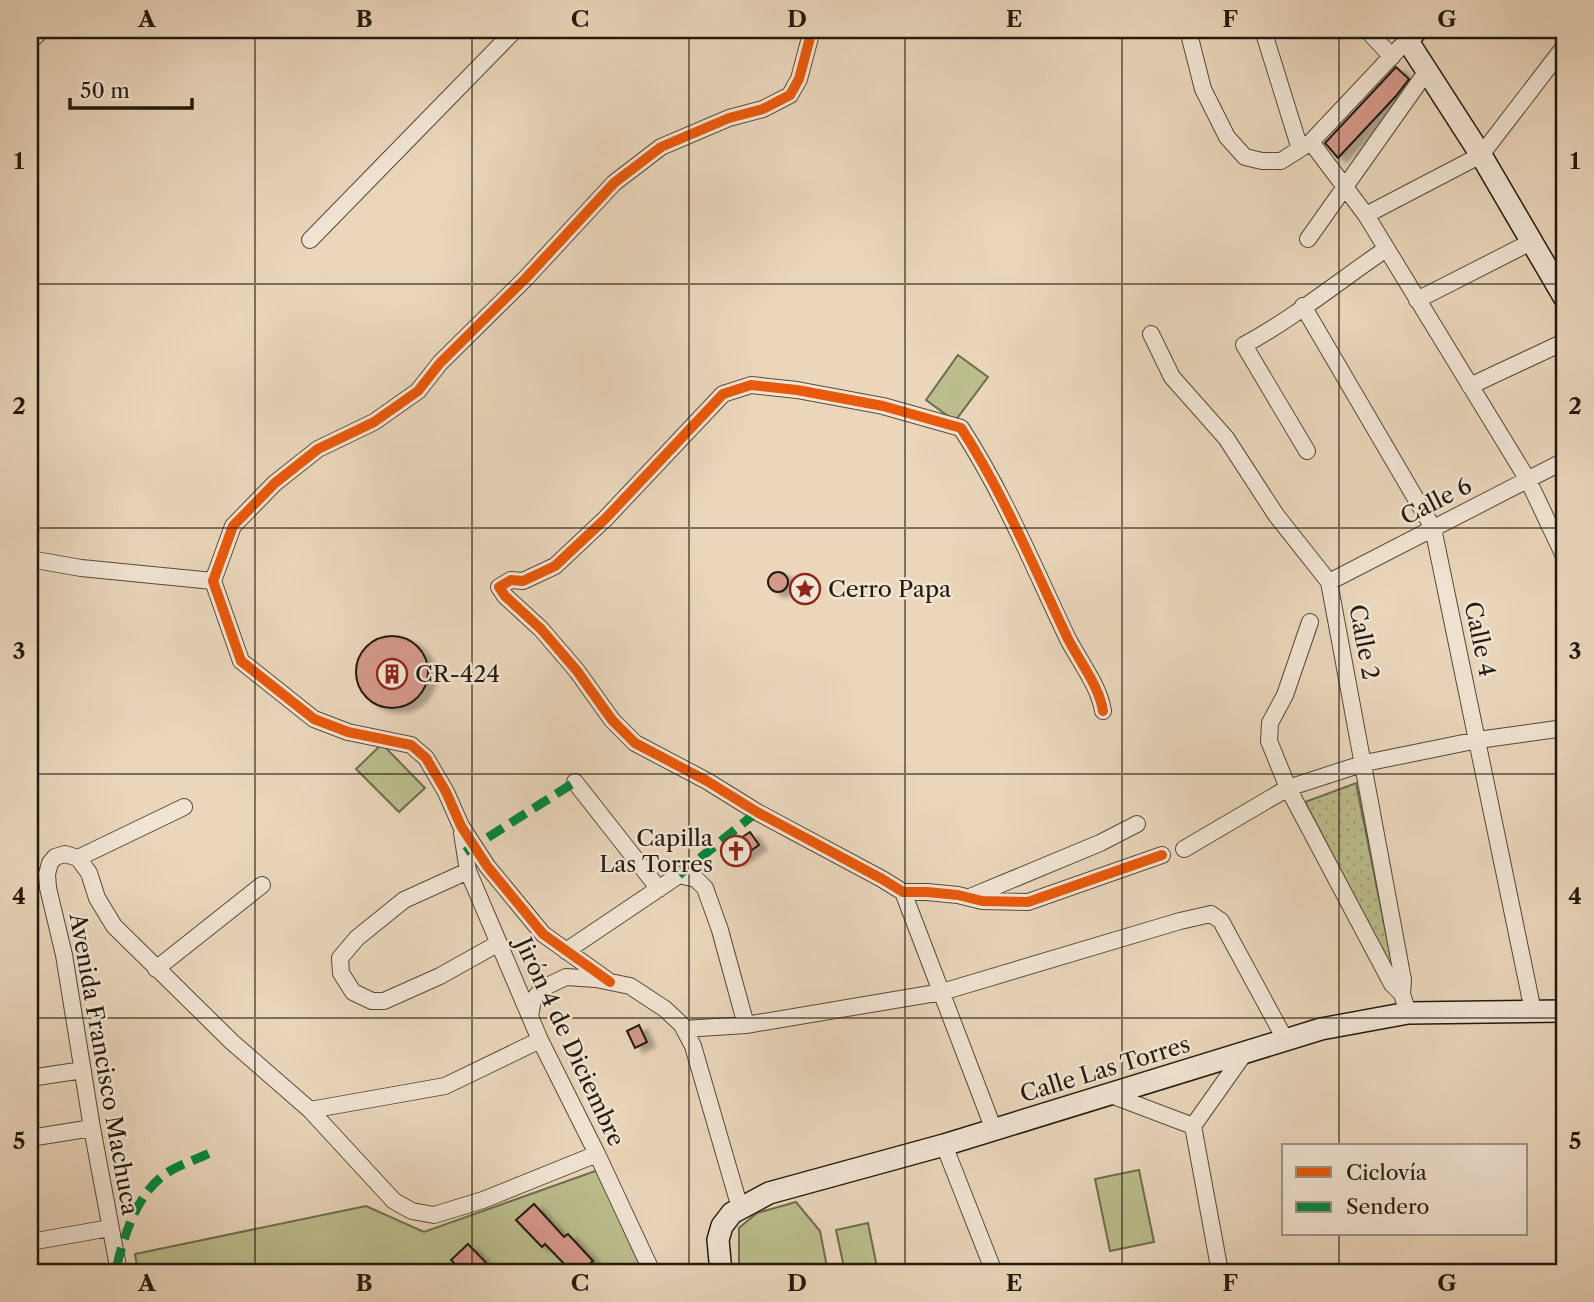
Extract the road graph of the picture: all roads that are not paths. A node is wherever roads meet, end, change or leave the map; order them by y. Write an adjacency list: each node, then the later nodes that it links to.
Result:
1 (42, 30): 8 (street)
2 (515, 30): 17 (street)
3 (812, 30): 32 (street)
4 (1188, 30): 12 (street)
5 (1263, 30): 12 (street)
6 (1367, 30): 10 (street)
7 (1412, 35): 10 (street); 11 (street)
8 (30, 41)
9 (1564, 47): 13 (street)
10 (1392, 57): 12 (street)
11 (1427, 71): 13 (street); 14 (street)
12 (1306, 146): 14 (street)
13 (1481, 155): 15 (street); 18 (street)
14 (1345, 185): 15 (street); 16 (street)
15 (1366, 215): 19 (street)
16 (1308, 239)
17 (310, 240)
18 (1531, 242): 20 (street); 21 (street)
19 (1386, 249): 21 (street); 22 (street)
20 (1564, 297)
21 (1417, 300): 25 (street)
22 (1303, 306): 26 (street); 29 (street, Calle 4)
23 (1151, 334): 33 (street, Calle 2)
24 (1564, 342): 25 (street)
25 (1470, 386): 28 (street)
26 (1307, 451)
27 (1564, 461): 28 (street, Calle 6)
28 (1528, 480): 29 (street, Calle 6); 30 (street)
29 (1433, 528): 33 (street, Calle 6); 37 (street, Calle 4)
30 (1564, 556)
31 (30, 559): 32 (street)
32 (213, 581): 43 (street)
33 (1329, 582): 38 (street, Calle 2)
34 (1310, 622): 40 (street)
35 (1103, 711): 50 (street)
36 (1564, 728): 37 (street)
37 (1478, 740): 38 (street); 58 (street, Calle 4)
38 (1365, 763): 40 (street); 57 (street, Calle 2)
39 (575, 782): 49 (street)
40 (1288, 788): 44 (street); 57 (street)
41 (184, 807): 46 (street)
42 (1137, 824): 51 (street)
43 (461, 825): 47 (street, Jirón 4 de Diciembre); 53 (street)
44 (1184, 849)
45 (1162, 855): 51 (street)
46 (78, 858): 54 (street); 66 (street, Avenida Francisco Machuca)
47 (468, 871): 52 (street, Jirón 4 de Diciembre); 52 (street)
48 (262, 885): 54 (street)
49 (659, 889): 53 (street); 61 (street)
50 (903, 892): 51 (street); 56 (street)
51 (970, 897)
52 (499, 943): 60 (street, Jirón 4 de Diciembre)
53 (566, 951): 55 (street)
54 (156, 969): 69 (street)
55 (610, 982): 60 (street); 62 (street)
56 (942, 992): 61 (street); 64 (street); 72 (street)
57 (1405, 1004): 58 (street, Calle Las Torres); 64 (street, Calle Las Torres)
58 (1533, 1011): 59 (street, Calle Las Torres)
59 (1564, 1011)
60 (530, 1016): 63 (street, Jirón 4 de Diciembre)
61 (746, 1025): 62 (street)
62 (684, 1029): 76 (street)
63 (540, 1040): 69 (street); 75 (street, Jirón 4 de Diciembre)
64 (1286, 1041): 65 (street, Calle Las Torres)
65 (1244, 1054): 68 (street, Calle Las Torres); 70 (street)
66 (83, 1070): 67 (street); 71 (street, Avenida Francisco Machuca)
67 (30, 1077)
68 (1111, 1095): 70 (street); 72 (street, Calle Las Torres)
69 (310, 1110): 75 (street)
70 (1193, 1126): 83 (street)
71 (92, 1128): 73 (street); 77 (street, Avenida Francisco Machuca)
72 (994, 1130): 74 (street, Calle Las Torres)
73 (30, 1138)
74 (944, 1145): 76 (street, Calle Las Torres); 82 (street)
75 (597, 1154): 80 (street, Jirón 4 de Diciembre)
76 (740, 1208): 81 (street, Calle Las Torres)
77 (110, 1228): 78 (street); 79 (street, Avenida Francisco Machuca)
78 (30, 1242)
79 (119, 1272)
80 (652, 1272)
81 (721, 1272)
82 (994, 1272)
83 (1220, 1272)

